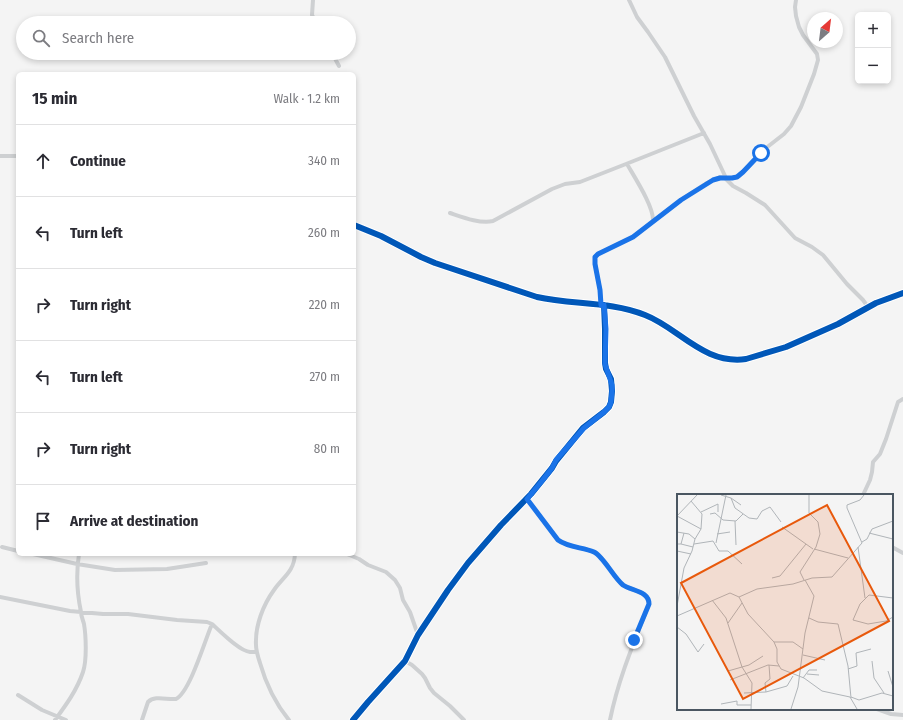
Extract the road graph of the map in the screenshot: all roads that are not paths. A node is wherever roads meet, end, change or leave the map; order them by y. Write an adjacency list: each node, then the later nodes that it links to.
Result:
1 (313, 0): 4 (street)
2 (629, 0): 7 (street)
3 (796, 0): 11 (street)
4 (312, 16)
5 (336, 60): 6 (street)
6 (339, 66)
7 (704, 133): 10 (street); 11 (street)
8 (0, 156): 9 (street)
9 (16, 156)
10 (627, 164): 12 (street); 13 (street)
11 (726, 178): 13 (street); 17 (street)
12 (450, 213)
13 (653, 221): 16 (street)
14 (356, 226): 16 (street)
15 (903, 293): 17 (street)
16 (602, 305): 17 (street); 20 (street)
17 (868, 307)
18 (903, 399): 19 (street)
19 (863, 494)
20 (527, 499): 34 (street); 46 (street)
21 (2, 547): 23 (street)
22 (893, 548): 24 (street)
23 (16, 550)
24 (903, 553)
25 (42, 556): 30 (street)
26 (79, 556): 30 (street)
27 (295, 556): 35 (street)
28 (352, 556): 34 (street)
29 (206, 563): 30 (street)
30 (77, 564): 32 (street)
31 (0, 597): 32 (street)
32 (80, 612): 33 (street); 40 (street)
33 (212, 624): 35 (street); 42 (street)
34 (418, 635): 36 (street)
35 (257, 652): 43 (street)
36 (406, 661): 44 (street); 45 (street)
37 (18, 695): 40 (street)
38 (880, 710): 39 (street)
39 (903, 715)
40 (56, 718): 41 (street)
41 (66, 720)
42 (142, 720)
43 (289, 720)
44 (353, 720)
45 (464, 720)
46 (610, 720)

